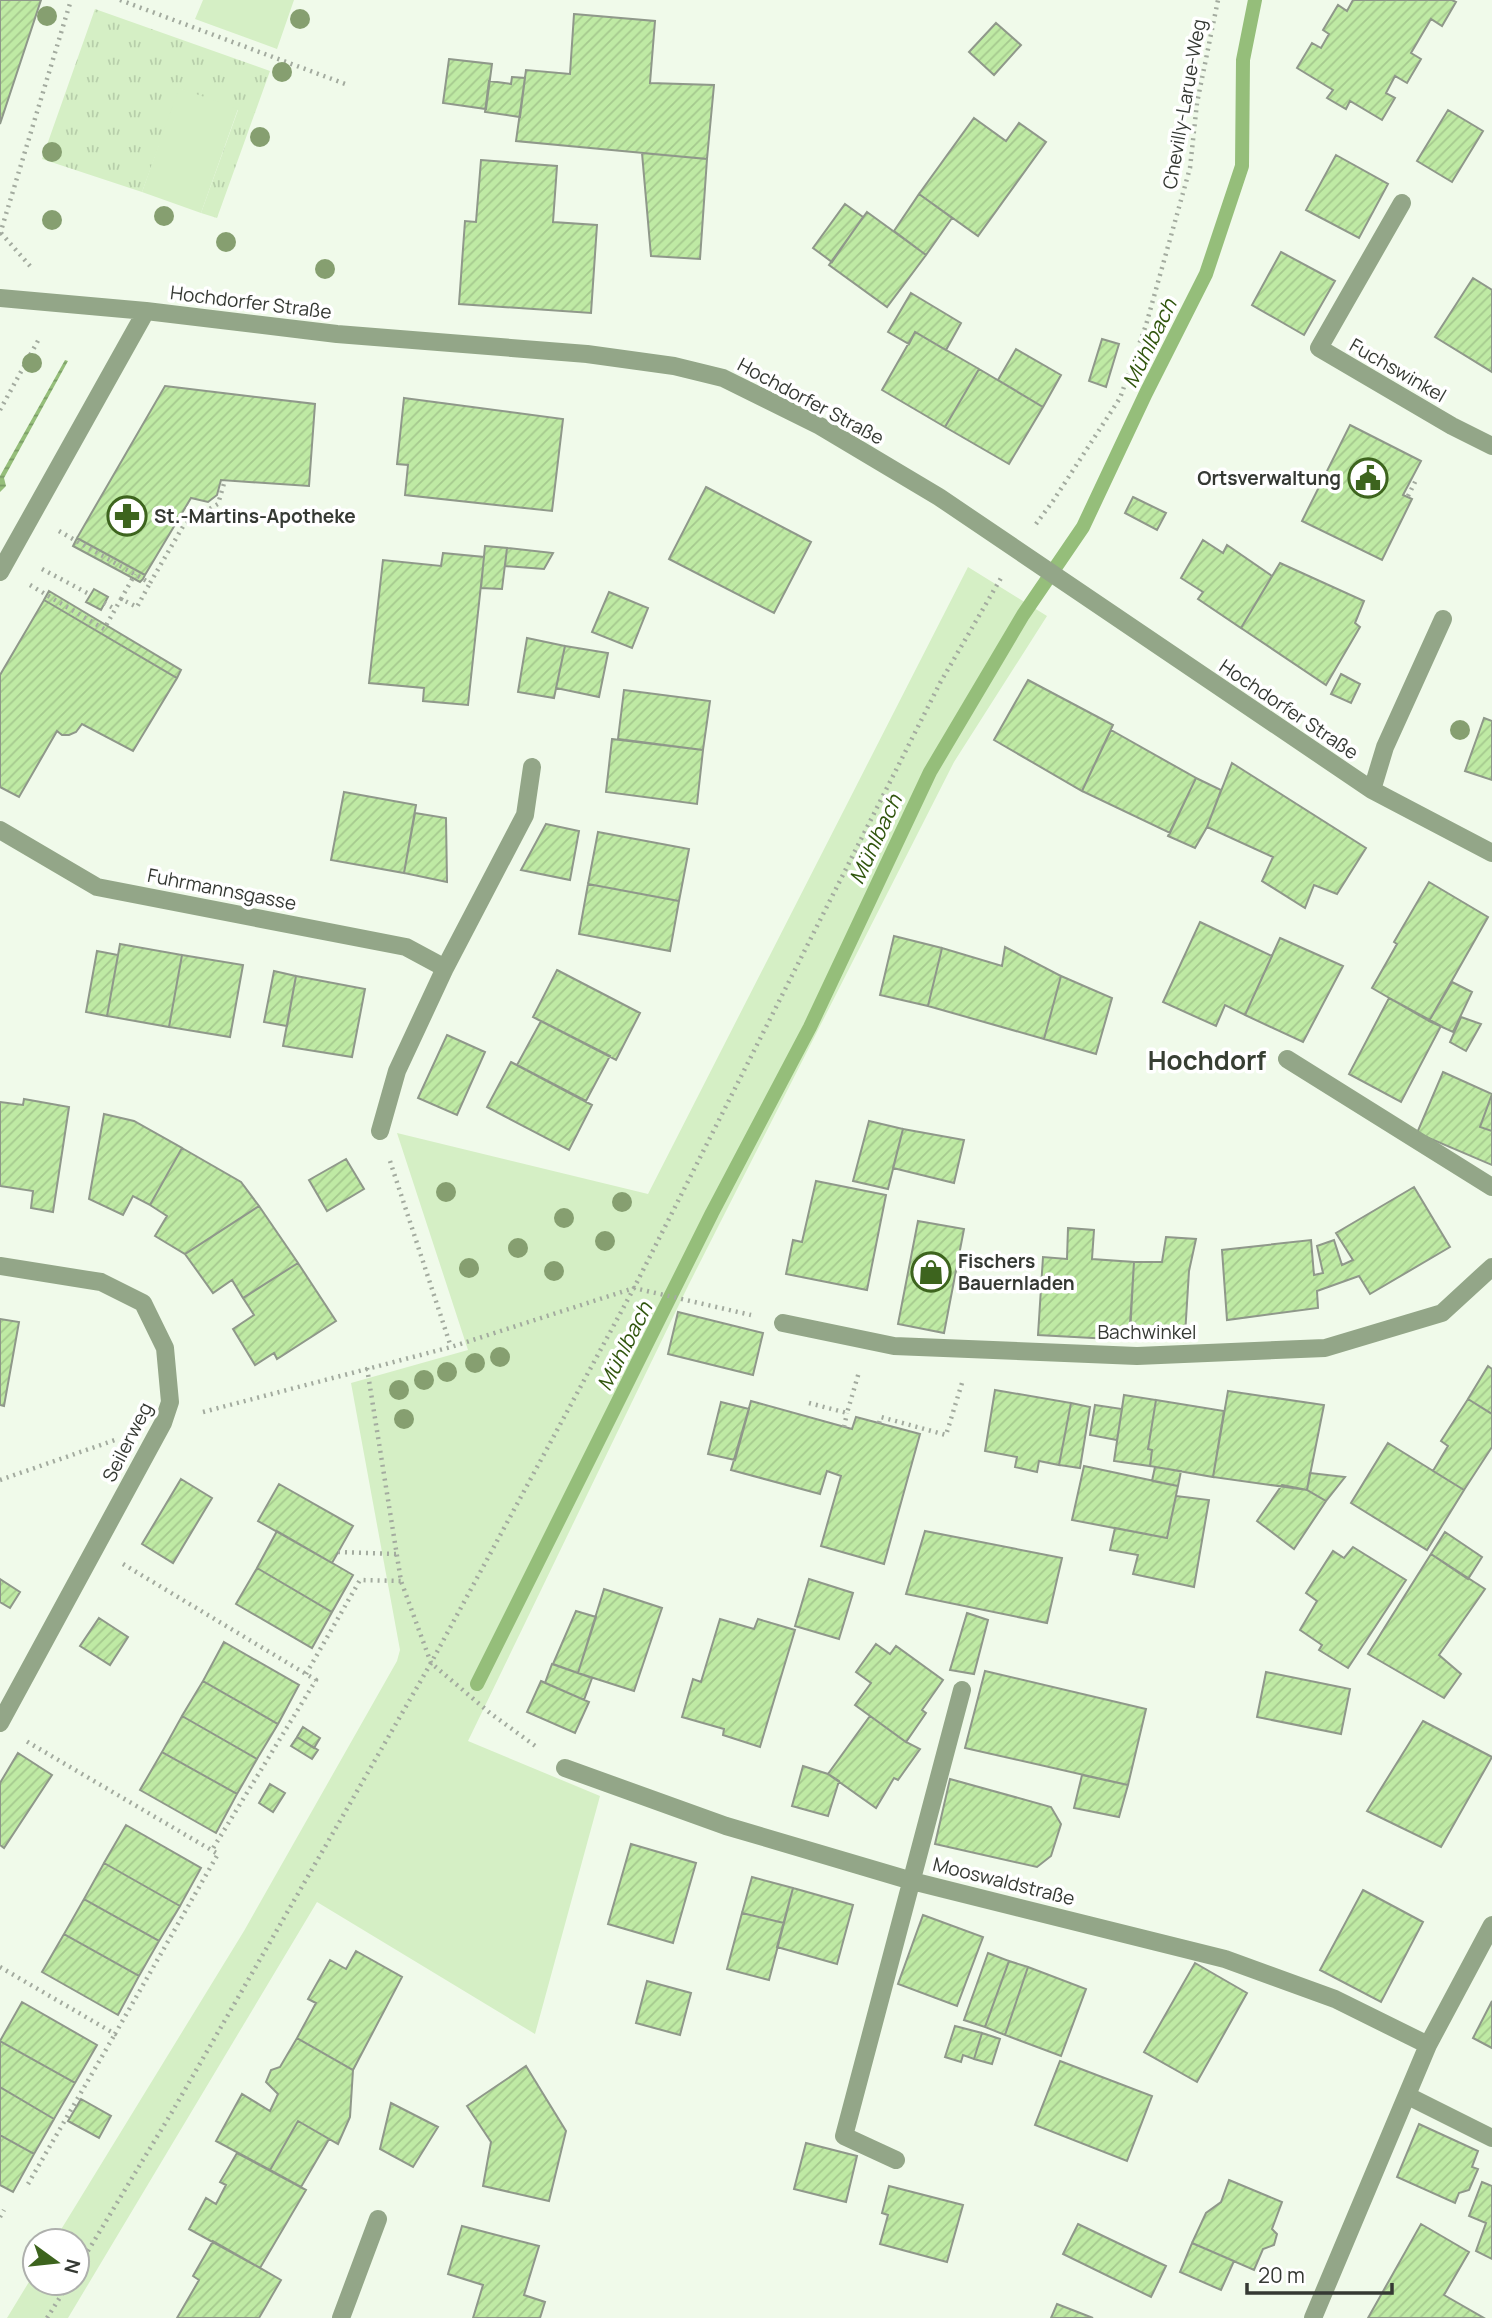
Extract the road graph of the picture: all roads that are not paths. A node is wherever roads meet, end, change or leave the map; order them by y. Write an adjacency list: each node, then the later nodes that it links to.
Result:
1 (1402, 203): 4 (street, Fuchswinkel)
2 (0, 298): 3 (street, Hochdorfer Straße)
3 (146, 311): 5 (street); 8 (street, Hochdorfer Straße)
4 (1492, 446)
5 (0, 572)
6 (1443, 618): 8 (street)
7 (532, 767): 11 (street)
8 (1372, 790): 10 (street, Hochdorfer Straße)
9 (0, 830): 11 (street, Fuhrmannsgasse)
10 (1492, 853)
11 (445, 968): 13 (street)
12 (1287, 1059): 14 (street)
13 (380, 1131)
14 (1492, 1187)
15 (0, 1266): 19 (street, Seilerweg)
16 (1492, 1267): 17 (street, Bachwinkel)
17 (782, 1323)
18 (962, 1690): 21 (street)
19 (0, 1723)
20 (565, 1768): 21 (street, Mooswaldstraße)
21 (912, 1881): 23 (street, Mooswaldstraße); 26 (street)
22 (1492, 1925): 23 (street)
23 (1428, 2045): 24 (street)
24 (1408, 2096): 25 (street); 29 (street)
25 (1492, 2138)
26 (896, 2160)
27 (378, 2219): 28 (street)
28 (341, 2318)
29 (1313, 2318)

